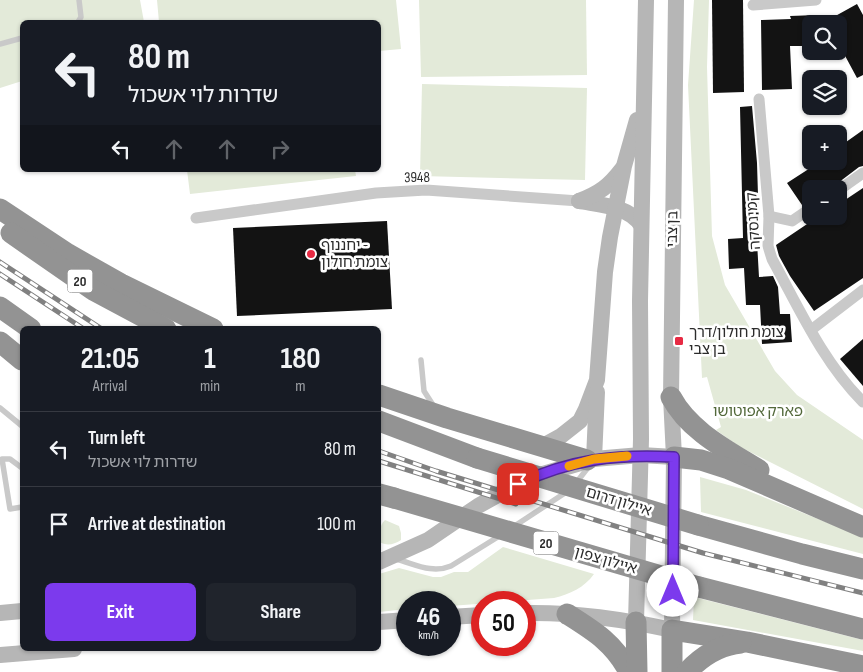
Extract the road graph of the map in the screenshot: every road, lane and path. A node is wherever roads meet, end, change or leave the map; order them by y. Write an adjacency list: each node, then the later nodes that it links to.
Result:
1 (79, 0): 6 (lane)
2 (646, 0): 9 (main road, בן צבי)
3 (676, 0): 33 (main road, בן צבי)
4 (816, 0): 5 (street)
5 (754, 7)
6 (79, 20)
7 (20, 39): 8 (lane)
8 (0, 44)
9 (644, 99): 11 (main road); 21 (main road, בן צבי)
10 (758, 99): 18 (street, קמינסקה)
11 (624, 166): 14 (main road); 15 (main road)
12 (863, 173): 13 (street)
13 (847, 184)
14 (579, 201): 15 (main road); 19 (street, 3948)
15 (616, 208): 21 (main road); 31 (main road)
16 (0, 209): 26 (highway)
17 (802, 214): 18 (street)
18 (769, 216): 27 (street, קמינסקה)
19 (196, 218)
20 (0, 224): 25 (highway, 20)
21 (641, 225): 40 (main road, בן צבי)
22 (863, 290): 27 (street)
23 (0, 308): 24 (highway)
24 (27, 326)
25 (160, 326)
26 (208, 326)
27 (811, 330): 34 (street, קמינסקה)
28 (0, 342): 29 (highway)
29 (20, 358)
30 (421, 360): 36 (lane)
31 (598, 380): 39 (main road); 42 (main road)
32 (381, 396): 36 (highway)
33 (671, 397): 41 (main road, בן צבי); 46 (highway)
34 (863, 402)
35 (1, 410): 38 (lane)
36 (447, 418): 39 (highway)
37 (381, 422): 49 (highway, איילון דרום, bridge)
38 (20, 424)
39 (541, 447): 42 (highway)
40 (641, 456): 41 (main road); 42 (main road); 56 (main road, בן צבי)
41 (674, 457): 46 (highway); 58 (main road, בן צבי)
42 (591, 460): 48 (main road); 48 (lane)
43 (20, 466): 45 (lane)
44 (386, 496): 57 (highway, איילון צפון / 20, bridge)
45 (20, 508)
46 (826, 510): 47 (highway)
47 (863, 527)
48 (383, 560)
49 (863, 569)
50 (20, 611): 51 (main road)
51 (0, 613)
52 (536, 613): 53 (main road)
53 (567, 614): 56 (main road); 63 (highway)
54 (396, 621): 55 (main road)
55 (381, 622)
56 (636, 622): 58 (main road); 64 (highway)
57 (863, 629)
58 (672, 630): 59 (highway); 65 (highway)
59 (746, 642): 62 (highway); 66 (highway)
60 (49, 651): 61 (main road)
61 (0, 655)
62 (863, 666)
63 (629, 672)
64 (637, 672)
65 (672, 672)
66 (688, 672)

